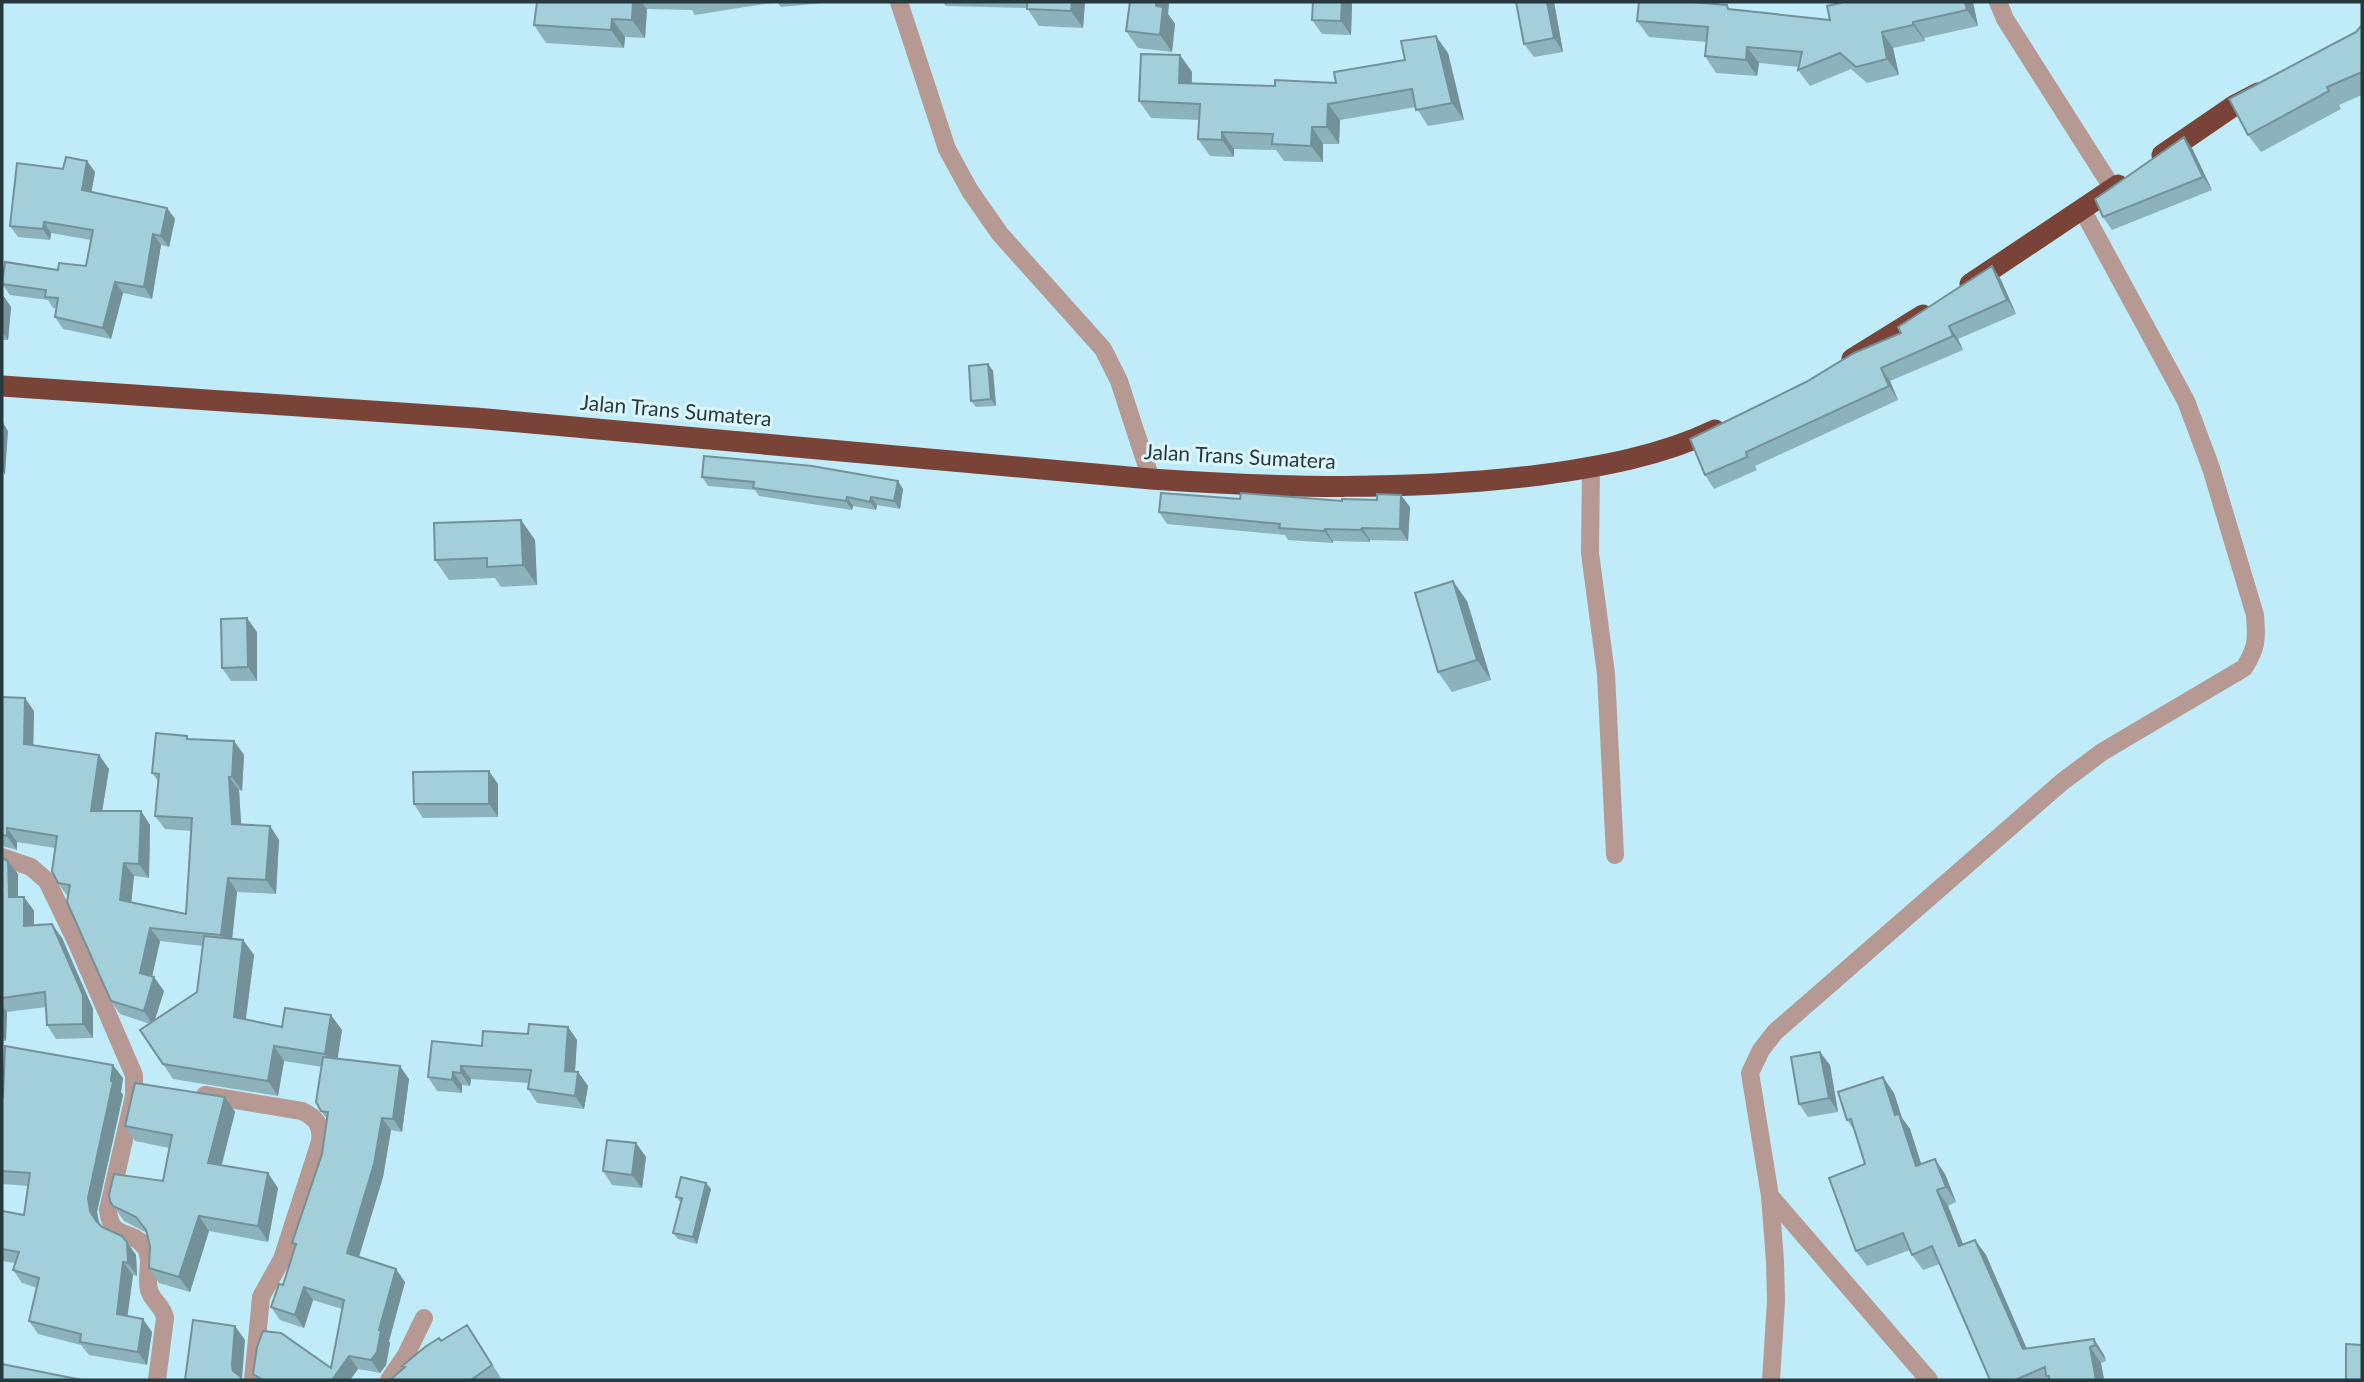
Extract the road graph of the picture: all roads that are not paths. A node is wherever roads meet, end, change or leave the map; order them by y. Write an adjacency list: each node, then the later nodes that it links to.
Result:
1 (899, 2): 10 (street)
2 (1998, 2): 4 (street)
3 (2281, 81): 4 (highway)
4 (2113, 189): 5 (highway)
5 (2082, 211): 6 (highway); 14 (street)
6 (1833, 370)
7 (2, 386): 10 (highway, Jalan Trans Sumatera)
8 (1738, 419): 9 (highway, Jalan Trans Sumatera)
9 (1591, 468): 10 (highway, Jalan Trans Sumatera); 11 (street)
10 (1151, 479)
11 (1615, 855)
12 (2, 857): 16 (street)
13 (188, 1093): 17 (street)
14 (1770, 1196): 19 (street); 20 (street)
15 (424, 1318): 18 (street)
16 (157, 1380)
17 (253, 1380)
18 (389, 1380)
19 (1771, 1380)
20 (1929, 1380)

